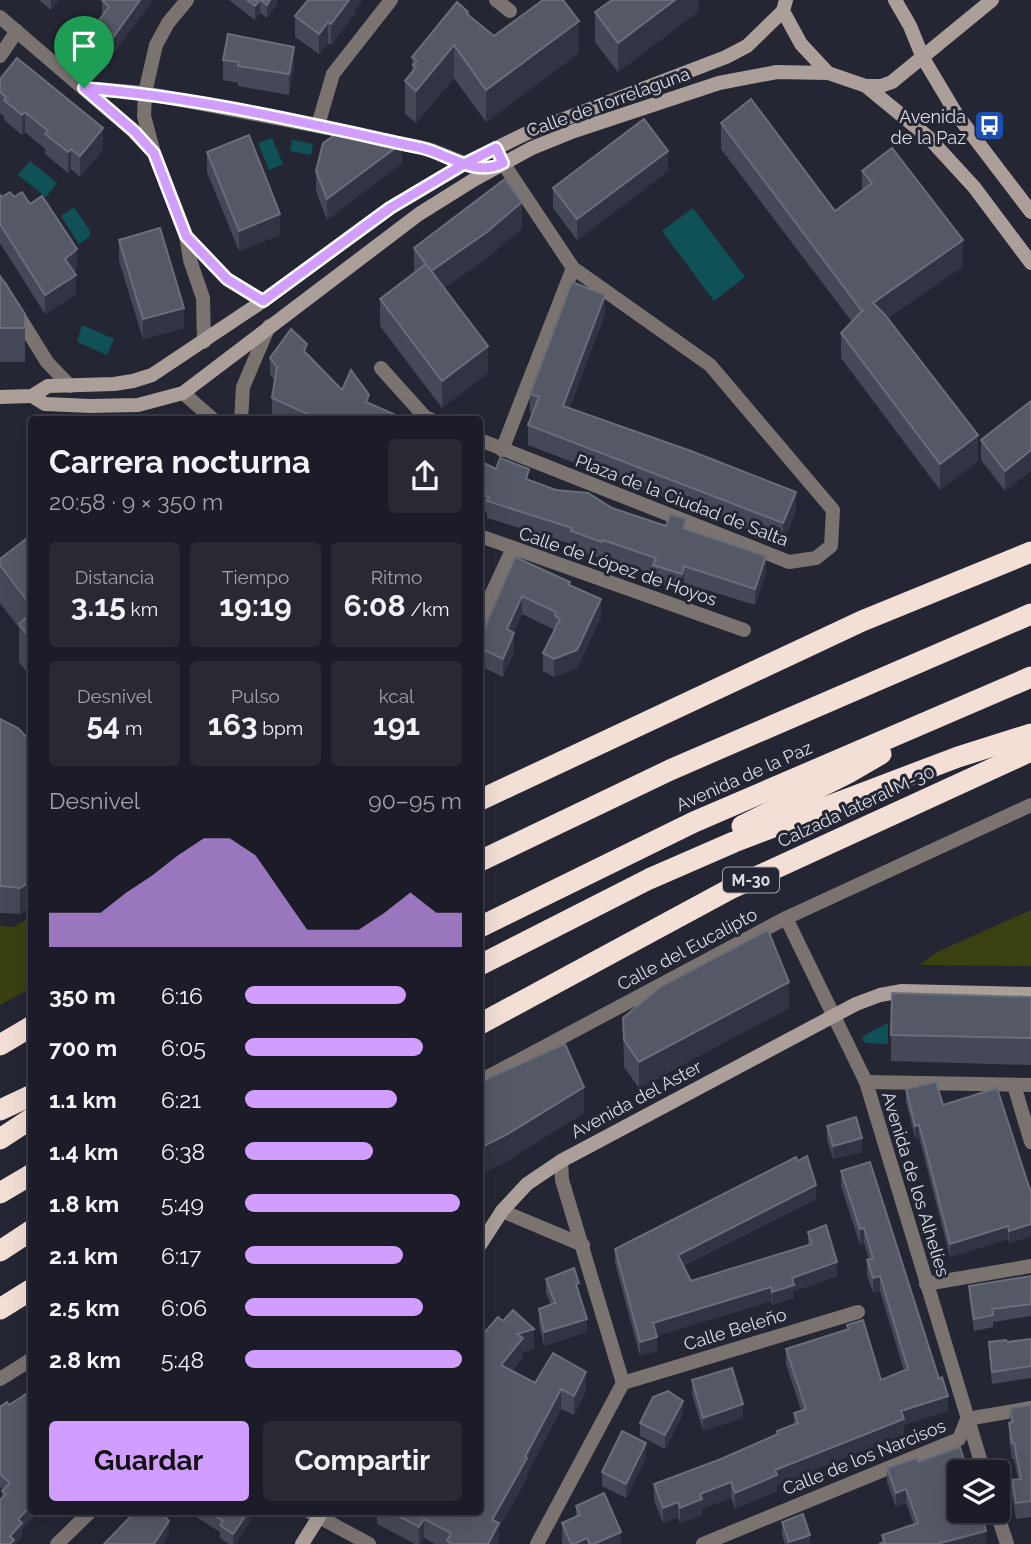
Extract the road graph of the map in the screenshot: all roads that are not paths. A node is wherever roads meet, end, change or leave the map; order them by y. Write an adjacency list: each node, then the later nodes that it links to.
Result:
1 (187, 0): 15 (street)
2 (391, 0): 16 (street)
3 (496, 0): 7 (street)
4 (895, 0): 11 (street)
5 (992, 0): 11 (street)
6 (785, 6): 12 (street); 17 (street, Calle de Torrelaguna)
7 (510, 11)
8 (0, 17): 9 (street)
9 (17, 31): 10 (street); 14 (street)
10 (0, 56)
11 (923, 58): 13 (street); 21 (street)
12 (828, 73): 13 (street); 20 (street, Calle de Torrelaguna)
13 (866, 86): 23 (street)
14 (84, 88): 15 (street); 18 (street)
15 (145, 93): 16 (street); 18 (street)
16 (318, 125): 19 (street)
17 (496, 148): 19 (street, Calle de Torrelaguna); 20 (street, Plaza de la Ciudad de Salta)
18 (154, 153): 22 (street)
19 (464, 164): 20 (street); 26 (street, Calle de Torrelaguna)
20 (500, 165): 24 (street, Plaza de la Ciudad de Salta); 27 (street, Calle de Torrelaguna)
21 (1031, 212)
22 (186, 236): 26 (street); 28 (street)
23 (1031, 262)
24 (573, 268): 38 (street); 38 (street, Plaza de la Ciudad de Salta)
25 (0, 286): 30 (street)
26 (263, 301): 28 (street, Calle de Torrelaguna)
27 (269, 325): 31 (street, Calle de Torrelaguna); 35 (street)
28 (204, 342): 30 (street)
29 (381, 368): 36 (street)
30 (70, 386): 32 (street)
31 (183, 393): 32 (street); 34 (street)
32 (32, 396): 33 (street)
33 (0, 397)
34 (209, 416)
35 (241, 416)
36 (424, 416)
37 (483, 441): 38 (street, Plaza de la Ciudad de Salta)
38 (502, 450)
39 (483, 537): 40 (street, Calle de López de Hoyos)
40 (512, 550): 42 (street); 44 (street, Calle de López de Hoyos)
41 (1031, 552): 49 (highway)
42 (483, 613)
43 (1031, 614): 51 (highway, Avenida de la Paz)
44 (744, 630)
45 (1031, 677): 46 (highway, Avenida de la Paz)
46 (960, 708): 52 (highway); 54 (highway, Avenida de la Paz)
47 (1031, 734): 52 (highway)
48 (1031, 751): 58 (highway, Calzada lateral M-30 / M-30)
49 (483, 799)
50 (1031, 805): 53 (street, Calle del Eucalipto)
51 (483, 860)
52 (649, 879): 55 (highway)
53 (786, 918): 57 (street, Avenida de los Alhelíes); 61 (street, Calle del Eucalipto)
54 (483, 926)
55 (483, 963)
56 (1031, 994): 57 (street, Avenida del Aster)
57 (834, 1016): 62 (street, Avenida de los Alhelíes); 70 (street, Avenida del Aster)
58 (483, 1022)
59 (28, 1028): 60 (highway)
60 (0, 1045)
61 (483, 1079)
62 (866, 1083): 63 (street); 79 (street, Avenida de los Alhelíes)
63 (1014, 1085): 64 (street); 69 (street)
64 (1031, 1085)
65 (28, 1098): 66 (highway)
66 (0, 1110)
67 (28, 1121): 68 (highway)
68 (0, 1139)
69 (1031, 1142)
70 (561, 1161): 73 (street, Avenida del Aster); 76 (street)
71 (28, 1176): 72 (highway)
72 (0, 1193)
73 (502, 1211): 75 (street, Avenida del Aster); 76 (street)
74 (28, 1233): 77 (highway)
75 (483, 1240)
76 (583, 1245): 85 (street)
77 (0, 1251)
78 (1031, 1266): 79 (street)
79 (926, 1284): 87 (street, Avenida de los Alhelíes)
80 (28, 1292): 81 (highway)
81 (0, 1309)
82 (858, 1312): 85 (street, Calle Beleño)
83 (28, 1362): 84 (street)
84 (0, 1380)
85 (623, 1383): 96 (street)
86 (1031, 1408): 87 (street, Calle de los Narcisos)
87 (967, 1419): 88 (street, Avenida de los Alhelíes); 97 (street, Calle de los Narcisos)
88 (980, 1460)
89 (87, 1515): 93 (street)
90 (316, 1515): 94 (street)
91 (319, 1515): 95 (street)
92 (1000, 1523): 98 (street)
93 (57, 1544)
94 (302, 1544)
95 (369, 1544)
96 (537, 1544)
97 (702, 1544)
98 (1007, 1544)

